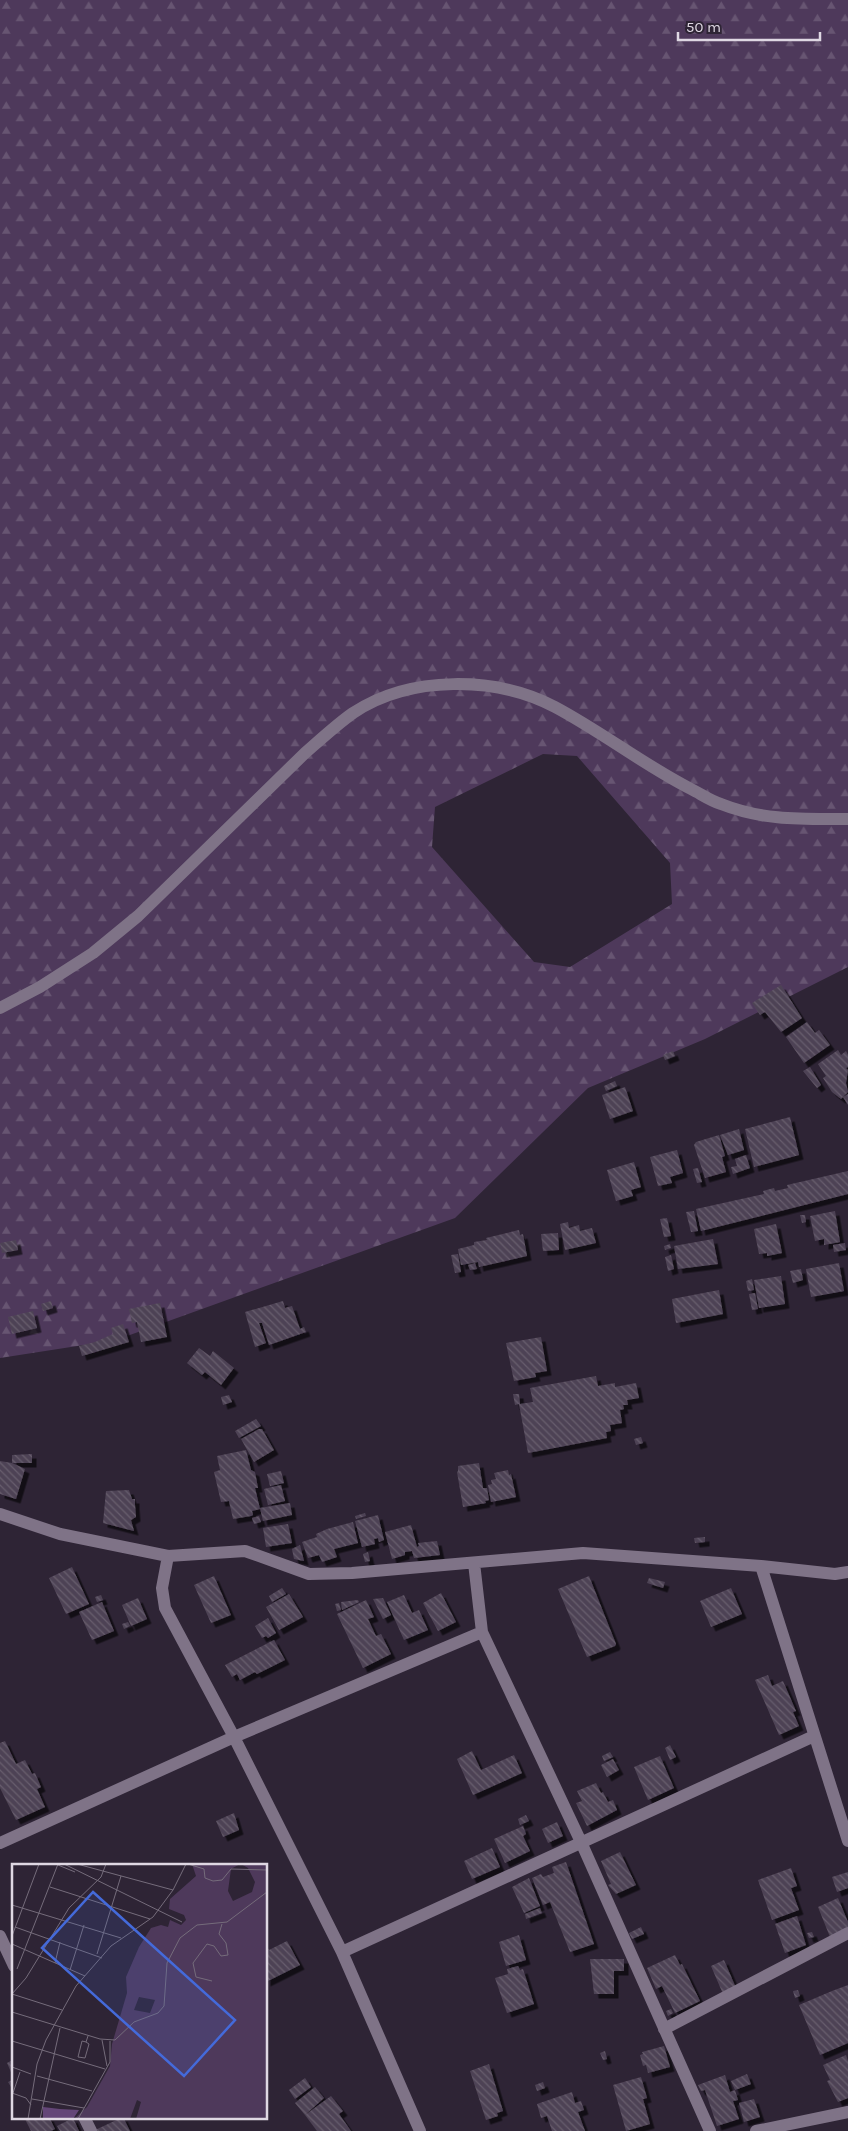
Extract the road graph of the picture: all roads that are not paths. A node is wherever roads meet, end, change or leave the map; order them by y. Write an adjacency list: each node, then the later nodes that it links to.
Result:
1 (848, 819): 2 (street)
2 (0, 1008)
3 (0, 1514): 4 (street)
4 (168, 1556): 5 (street); 10 (street)
5 (474, 1563): 6 (street); 8 (street)
6 (761, 1566): 7 (street); 9 (street)
7 (848, 1572)
8 (482, 1632): 10 (street); 12 (street)
9 (814, 1736): 11 (street); 12 (street)
10 (234, 1737): 13 (street); 16 (street)
11 (848, 1841)
12 (582, 1842): 16 (street); 18 (street)
13 (0, 1843)
14 (848, 1933): 18 (street)
15 (0, 1936): 17 (street)
16 (342, 1952): 22 (street)
17 (12, 1962)
18 (664, 2029): 23 (street)
19 (848, 2112): 24 (street)
20 (84, 2118): 21 (street)
21 (91, 2131)
22 (420, 2131)
23 (710, 2131)
24 (756, 2131)

